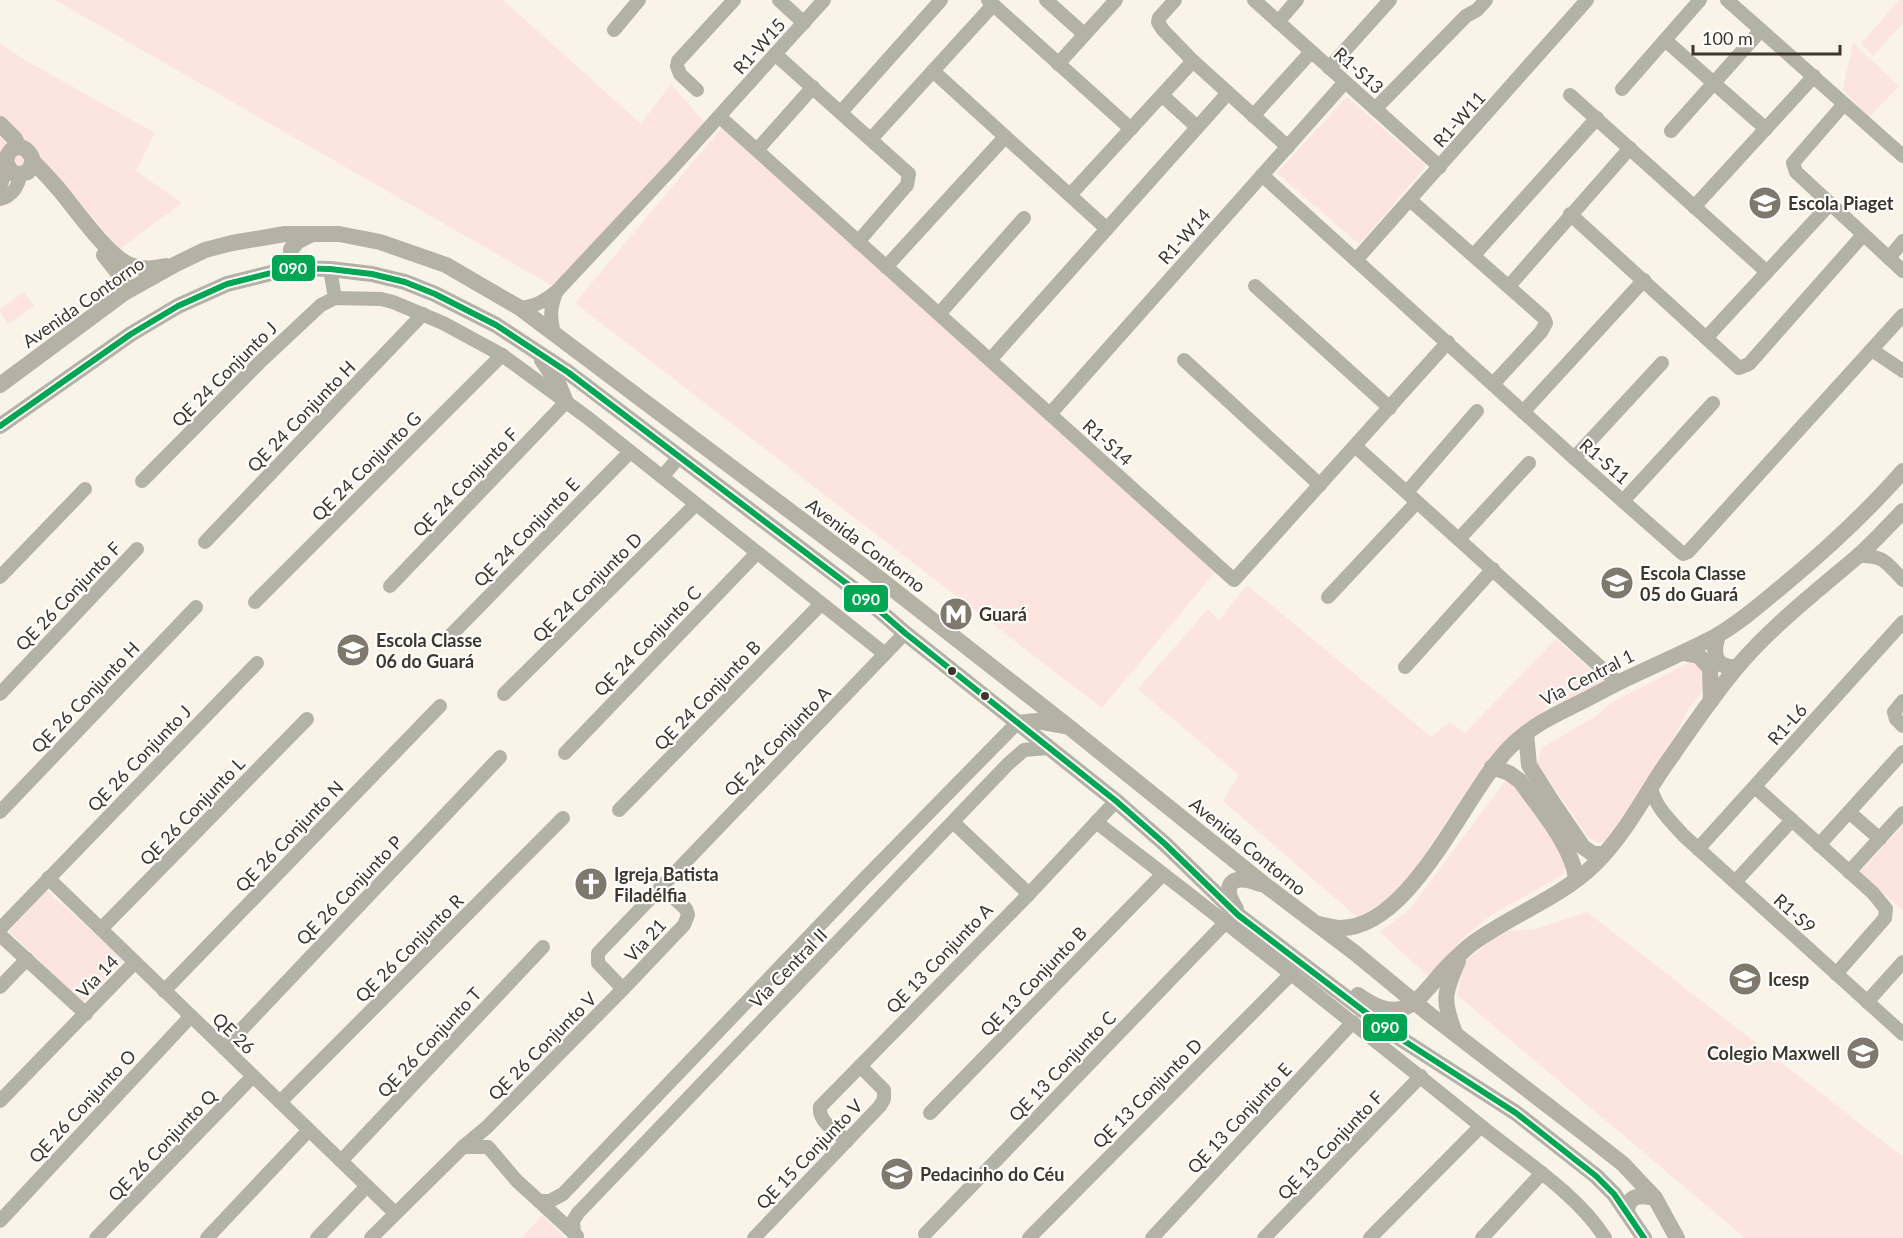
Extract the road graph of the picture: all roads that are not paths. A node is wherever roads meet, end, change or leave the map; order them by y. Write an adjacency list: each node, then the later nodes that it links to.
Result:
1 (639, 0): 19 (street)
2 (734, 0): 34 (street)
3 (779, 0): 18 (street)
4 (824, 0): 18 (street, R1-W15)
5 (941, 0): 40 (street)
6 (1046, 0): 21 (street)
7 (1116, 0): 21 (street)
8 (1175, 0): 25 (street)
9 (1254, 0): 17 (street, R1-S13)
10 (1297, 0): 17 (street)
11 (1390, 0): 27 (street)
12 (1486, 0): 39 (street)
13 (1587, 0): 57 (street, R1-W11)
14 (1700, 0): 22 (street)
15 (1727, 0): 20 (street)
16 (990, 2): 26 (street); 28 (street)
17 (1278, 22): 23 (street, R1-S13)
18 (804, 23): 24 (street, R1-W15)
19 (614, 30)
20 (1761, 30): 29 (street); 31 (street)
21 (1084, 34): 26 (street)
22 (1665, 40): 31 (street); 33 (street)
23 (1311, 52): 27 (street, R1-S13); 41 (street)
24 (775, 54): 32 (street); 42 (street, R1-W15)
25 (1193, 61): 35 (street); 37 (street)
26 (1058, 64): 46 (street)
27 (1329, 68): 30 (street, R1-S13)
28 (933, 71): 50 (street); 51 (street)
29 (1814, 76): 38 (street); 47 (street)
30 (1345, 82): 39 (street, R1-S13); 52 (street, R1-W14)
31 (1715, 83): 47 (street); 48 (street)
32 (813, 87): 40 (street); 54 (street)
33 (1622, 89)
34 (697, 90)
35 (1228, 93): 41 (street); 45 (street)
36 (1570, 95): 43 (street)
37 (1163, 96): 45 (street); 46 (street)
38 (1844, 104): 55 (street); 63 (street)
39 (1375, 109): 57 (street, R1-S13)
40 (840, 112): 51 (street)
41 (1252, 116): 52 (street)
42 (720, 117): 54 (street, R1-S14); 84 (street, R1-W15)
43 (1597, 118): 53 (street); 72 (street)
44 (0, 124): 56 (main road)
45 (1197, 128): 67 (street)
46 (1131, 129): 60 (street)
47 (1766, 129): 64 (street)
48 (1671, 131)
49 (0, 132): 56 (main road)
50 (1005, 136): 60 (street); 76 (street)
51 (871, 139): 71 (street)
52 (1288, 147): 58 (street, R1-W14)
53 (1630, 148): 64 (street); 65 (street)
54 (756, 150): 71 (street, R1-S14)
55 (1903, 156)
56 (19, 163): 59 (street); 61 (street); 75 (main road); 85 (main road)
57 (1440, 166): 62 (street, R1-W11)
58 (1262, 175): 74 (street, R1-S11); 108 (street, R1-W14)
59 (0, 187)
60 (1070, 195): 67 (street)
61 (0, 199)
62 (1410, 200): 72 (street); 74 (street, R1-W11)
63 (1829, 205): 69 (street); 80 (street)
64 (1694, 207): 80 (street)
65 (1570, 214): 81 (street); 83 (street)
66 (1024, 218): 89 (street)
67 (1107, 229): 97 (street)
68 (314, 233): 75 (main road, Avenida Contorno); 77 (main road); 87 (main road, Avenida Contorno)
69 (1863, 235): 73 (street); 92 (street)
70 (1903, 241): 73 (street)
71 (858, 242): 76 (street, R1-S14)
72 (1474, 255): 83 (street)
73 (1889, 258): 79 (street)
74 (1356, 260): 93 (street, R1-S11)
75 (176, 264): 85 (main road, Avenida Contorno)
76 (886, 267): 89 (street, R1-S14)
77 (291, 268): 78 (main road); 109 (main road)
78 (330, 269): 86 (street); 95 (main road)
79 (1903, 271)
80 (1767, 272): 92 (street)
81 (1644, 280): 92 (street); 107 (street)
82 (1255, 286): 105 (street)
83 (1509, 286): 101 (street)
84 (557, 291): 87 (street); 91 (street)
85 (124, 293): 102 (main road, Avenida Contorno)
86 (335, 298): 88 (street); 117 (street, QE 24 Conjunto J)
87 (520, 308): 91 (main road, Avenida Contorno)
88 (423, 314): 96 (street); 128 (street, QE 24 Conjunto H)
89 (939, 314): 97 (street, R1-S14)
90 (1903, 315): 94 (street, R1-S11)
91 (554, 333): 120 (main road, Avenida Contorno)
92 (1706, 338)
93 (1448, 342): 101 (street, R1-S11); 105 (street, R1-S14)
94 (1872, 350): 100 (street); 122 (street, R1-S11)
95 (537, 352): 103 (main road); 112 (main road)
96 (502, 355): 103 (street); 142 (street, QE 24 Conjunto G)
97 (990, 360): 108 (street, R1-S14)
98 (1184, 360): 118 (street)
99 (1662, 363): 113 (street)
100 (1903, 370)
101 (1493, 384): 107 (street, R1-S11)
102 (0, 385)
103 (566, 402): 111 (street); 139 (street, QE 24 Conjunto F)
104 (1713, 403): 122 (street)
105 (1390, 408): 110 (street, R1-S14)
106 (1477, 411): 121 (street)
107 (1523, 412): 113 (street, R1-S11)
108 (1050, 414): 118 (street, R1-S14)
109 (0, 426)
110 (1355, 446): 118 (street, R1-S14); 121 (street)
111 (630, 452): 116 (street); 148 (street, QE 24 Conjunto E)
112 (680, 456): 116 (street); 124 (main road)
113 (1574, 458): 122 (street, R1-S11)
114 (1529, 463): 127 (street)
115 (1903, 471): 147 (main road, Via Central 1)
116 (662, 477): 123 (street)
117 (142, 481)
118 (1320, 485)
119 (84, 489): 137 (street)
120 (764, 492): 124 (main road); 131 (main road, Avenida Contorno)
121 (1412, 497): 127 (street); 141 (street)
122 (1623, 501)
123 (695, 505): 130 (street); 156 (street, QE 24 Conjunto D)
124 (752, 511): 135 (main road)
125 (1903, 511): 126 (main road)
126 (1879, 536): 132 (main road); 133 (street)
127 (1459, 539): 134 (street)
128 (205, 542)
129 (137, 549): 155 (street, QE 26 Conjunto F)
130 (756, 554): 143 (street); 167 (street, QE 24 Conjunto C)
131 (847, 554): 135 (main road); 136 (main road, Avenida Contorno)
132 (1858, 556): 133 (street); 153 (main road)
133 (1886, 562): 138 (street)
134 (1493, 569): 152 (street); 154 (street)
135 (830, 572): 140 (main road)
136 (871, 572): 140 (main road); 163 (main road, Avenida Contorno)
137 (0, 577)
138 (1903, 580)
139 (390, 586)
140 (859, 593): 146 (main road)
141 (1328, 597)
142 (255, 602)
143 (821, 604): 150 (street); 175 (street, QE 24 Conjunto B)
144 (196, 606): 177 (street, QE 26 Conjunto H)
145 (1903, 622): 172 (street, R1-L6)
146 (905, 633): 150 (street, QE 24 Conjunto A); 161 (main road)
147 (1718, 635): 149 (main road, Via Central 1); 153 (main road)
148 (448, 638)
149 (1683, 653): 154 (main road, Via Central 1); 157 (main road)
150 (885, 654): 195 (street, QE 24 Conjunto A)
151 (256, 663): 191 (street, QE 26 Conjunto J)
152 (1405, 667)
153 (1737, 667): 157 (main road)
154 (1618, 683): 164 (main road, Via Central 1)
155 (0, 694)
156 (504, 694)
157 (1711, 701): 171 (main road)
158 (1903, 701): 162 (street)
159 (440, 706): 213 (street, QE 26 Conjunto N)
160 (308, 719): 202 (street, QE 26 Conjunto L)
161 (1017, 723): 163 (main road); 165 (main road); 170 (street, Via Central II)
162 (1903, 726)
163 (1069, 727): 196 (main road, Avenida Contorno)
164 (1526, 733): 169 (main road, Via Central 1); 188 (main road)
165 (1048, 748): 173 (street, Via Central II); 174 (main road)
166 (1903, 752): 178 (street)
167 (565, 753)
168 (501, 757): 221 (street, QE 26 Conjunto P)
169 (1492, 767): 192 (main road); 200 (main road, Via Central 1)
170 (958, 783): 173 (street); 193 (street, Via Central II)
171 (1651, 787): 176 (main road); 180 (street, R1-S9)
172 (1755, 787): 182 (street); 187 (street, R1-L6)
173 (974, 800): 183 (street, Via Central II)
174 (1116, 801): 184 (street, QE 13 Conjunto A); 199 (main road)
175 (619, 810)
176 (1637, 811): 180 (street); 188 (main road)
177 (0, 812)
178 (1849, 812): 185 (street); 186 (street)
179 (1903, 813): 185 (street)
180 (1666, 816): 187 (street, R1-S9)
181 (563, 818): 226 (street, QE 26 Conjunto R)
182 (1792, 820): 186 (street); 194 (street)
183 (953, 822): 197 (street); 198 (street, Via Central II)
184 (1095, 822): 190 (street); 197 (street, QE 13 Conjunto A)
185 (1880, 839): 189 (street)
186 (1819, 845): 189 (street)
187 (1698, 849): 194 (street, R1-S9)
188 (1604, 854): 192 (main road)
189 (1849, 872): 210 (street)
190 (1163, 874): 199 (street); 227 (street, QE 13 Conjunto B)
191 (48, 878): 201 (street, QE 26 Conjunto J); 202 (street, QE 26)
192 (1576, 879): 205 (main road)
193 (863, 880): 198 (street); 234 (street, Via Central II)
194 (1736, 882): 210 (street, R1-S9)
195 (662, 886): 212 (street, Via 21); 212 (street, QE 24 Conjunto A)
196 (1269, 888): 199 (main road); 200 (main road, Avenida Contorno)
197 (1029, 894): 222 (street, QE 13 Conjunto A)
198 (881, 897): 236 (street, Via Central II)
199 (1232, 919): 209 (main road); 244 (street, QE 13 Conjunto C)
200 (1314, 923): 214 (main road, Avenida Contorno)
201 (0, 929)
202 (101, 929): 207 (street, QE 26)
203 (0, 935): 206 (street)
204 (543, 947): 235 (street, QE 26 Conjunto T)
205 (1462, 952): 214 (main road); 219 (main road)
206 (27, 959): 211 (street); 216 (street)
207 (135, 962): 213 (street, QE 26); 216 (street, Via 14)
208 (1903, 962): 215 (street)
209 (1293, 966): 214 (main road); 218 (street); 241 (main road); 252 (street, QE 13 Conjunto D)
210 (1836, 974): 215 (street, R1-S9)
211 (0, 987)
212 (623, 989): 229 (street, QE 26 Conjunto V)
213 (164, 991): 217 (street, QE 26)
214 (1415, 1002): 219 (main road, Avenida Contorno)
215 (1867, 1002): 220 (street, R1-S9)
216 (86, 1014): 225 (street, Via 14)
217 (190, 1016): 221 (street, QE 26); 243 (street, QE 26 Conjunto O)
218 (1353, 1022): 224 (street); 253 (street, QE 13 Conjunto E)
219 (1456, 1034): 239 (main road, Avenida Contorno)
220 (1903, 1034)
221 (224, 1048): 223 (street, QE 26)
222 (860, 1066): 231 (street, QE 15 Conjunto V); 231 (street, QE 13 Conjunto A)
223 (253, 1076): 226 (street, QE 26); 247 (street, QE 26 Conjunto Q)
224 (1421, 1076): 228 (street); 254 (street, QE 13 Conjunto F)
225 (0, 1101)
226 (280, 1102): 230 (street, QE 26)
227 (930, 1113)
228 (1481, 1126): 237 (street); 255 (street)
229 (487, 1127): 232 (street, QE 26 Conjunto V); 233 (street, QE 26 Conjunto V)
230 (309, 1130): 235 (street, QE 26); 248 (street)
231 (847, 1141): 251 (street, QE 15 Conjunto V)
232 (463, 1147): 233 (street); 242 (street)
233 (488, 1147): 240 (street, Via Central II)
234 (603, 1153): 236 (street); 240 (street, Via Central II)
235 (341, 1161): 238 (street, QE 26)
236 (619, 1168): 245 (street, Via Central II)
237 (1542, 1173): 246 (street); 256 (street)
238 (367, 1186): 242 (street, QE 26); 249 (street)
239 (1655, 1198): 241 (main road); 258 (main road, Avenida Contorno)
240 (539, 1201): 245 (street, Via Central II)
241 (1627, 1212): 257 (main road)
242 (395, 1213): 250 (street)
243 (0, 1221)
244 (925, 1234)
245 (576, 1236)
246 (1603, 1237)
247 (96, 1238)
248 (207, 1238)
249 (317, 1238)
250 (371, 1238)
251 (754, 1238)
252 (1029, 1238)
253 (1152, 1238)
254 (1264, 1238)
255 (1370, 1238)
256 (1482, 1238)
257 (1644, 1238)
258 (1677, 1238)

